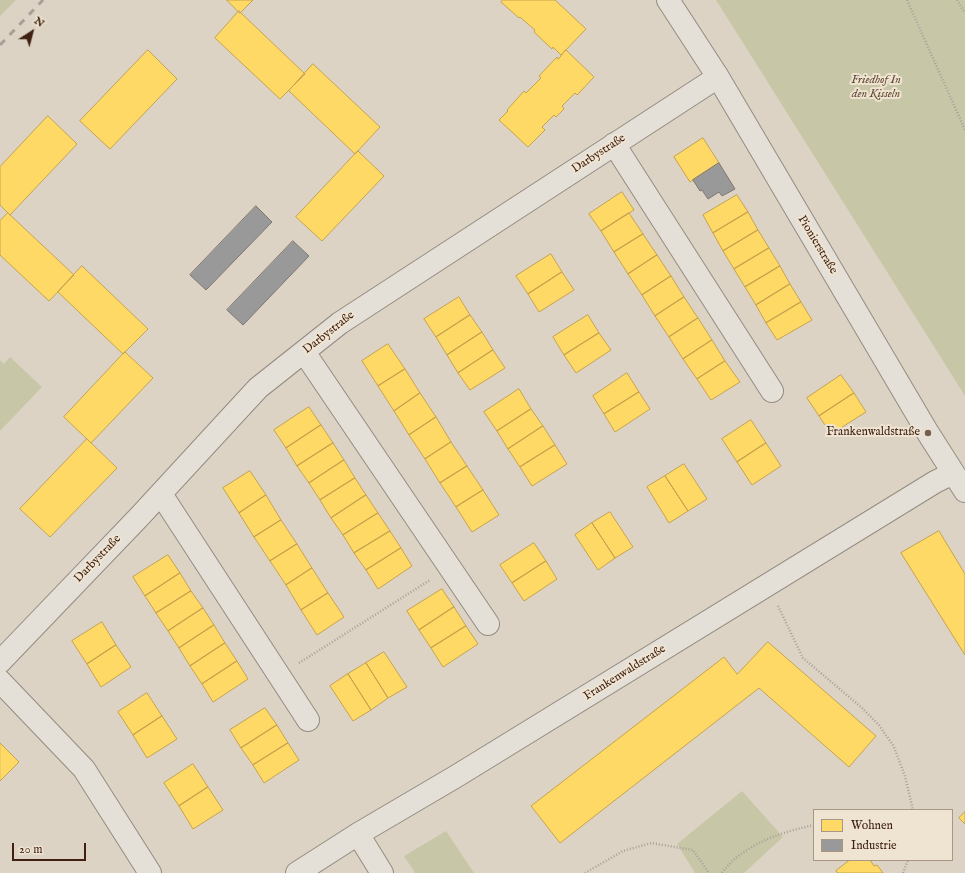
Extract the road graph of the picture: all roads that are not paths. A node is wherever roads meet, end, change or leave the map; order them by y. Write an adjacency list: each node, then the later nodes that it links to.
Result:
1 (668, 0): 2 (street, Pionierstraße)
2 (718, 77): 3 (street, Darbystraße); 6 (street, Pionierstraße)
3 (614, 144): 4 (street, Darbystraße); 5 (street)
4 (304, 352): 8 (street, Darbystraße); 9 (street)
5 (772, 391)
6 (953, 473): 7 (street, Pionierstraße); 13 (street, Frankenwaldstraße)
7 (965, 491)
8 (161, 494): 10 (street, Darbystraße); 12 (street)
9 (488, 624)
10 (0, 662)
11 (0, 681): 14 (street)
12 (308, 720)
13 (358, 834): 15 (street, Frankenwaldstraße); 16 (street)
14 (150, 873)
15 (297, 873)
16 (382, 873)

